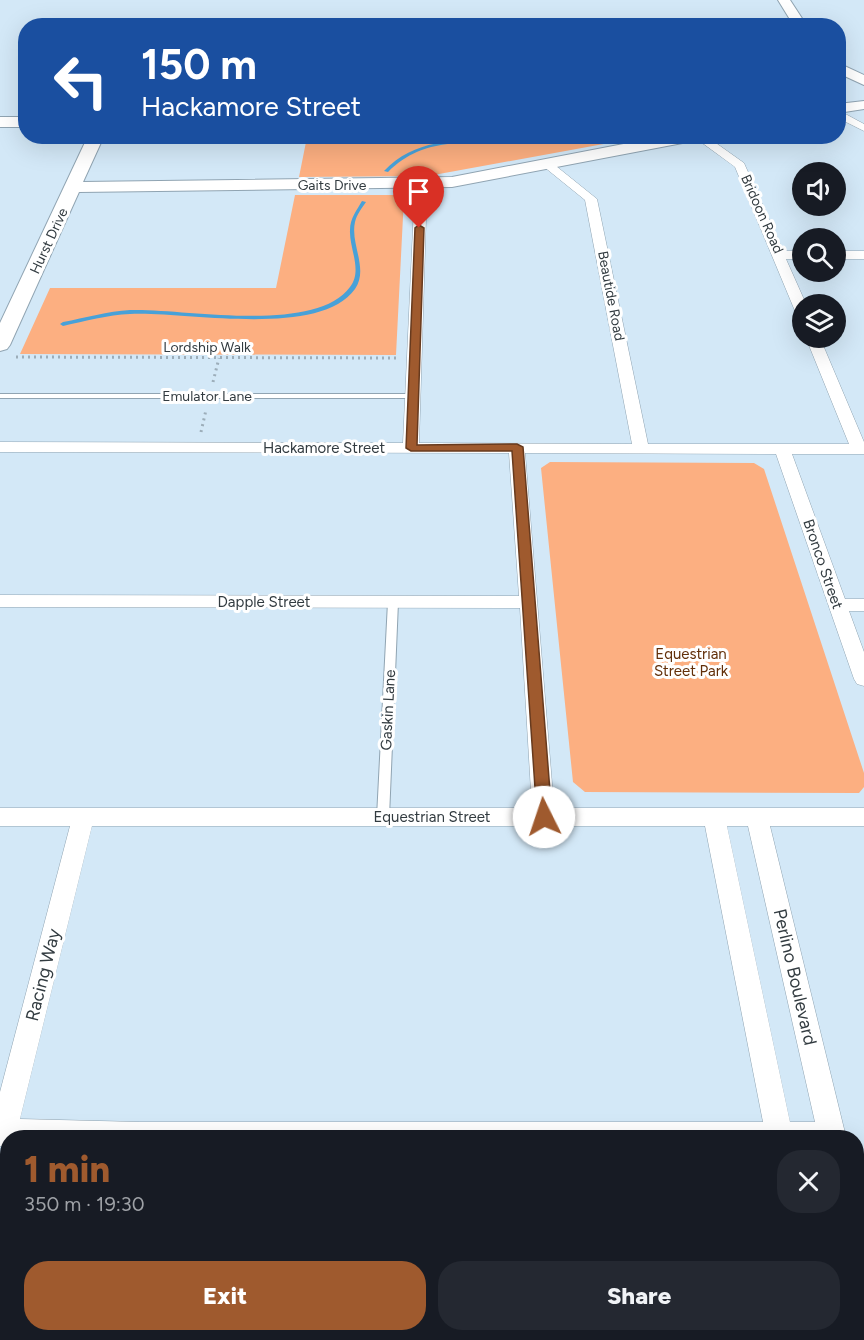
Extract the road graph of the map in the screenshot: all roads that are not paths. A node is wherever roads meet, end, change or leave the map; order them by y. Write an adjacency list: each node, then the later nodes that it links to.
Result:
1 (784, 0): 2 (street)
2 (796, 18)
3 (846, 71): 4 (street)
4 (864, 81)
5 (864, 105): 6 (street)
6 (846, 109)
7 (846, 116): 10 (street)
8 (0, 122): 9 (street)
9 (18, 122)
10 (864, 128)
11 (93, 144): 16 (street, Hurst Drive)
12 (651, 144): 14 (street, Gaits Drive)
13 (710, 144): 17 (street, Bridoon Road)
14 (547, 164): 15 (street, Gaits Drive); 29 (street, Beautide Road)
15 (421, 184): 16 (street, Gaits Drive); 25 (street)
16 (74, 187): 23 (street, Hurst Drive)
17 (779, 255): 18 (street); 21 (street, Bridoon Road)
18 (792, 255)
19 (846, 255): 20 (street)
20 (864, 255)
21 (795, 294)
22 (817, 348): 31 (street)
23 (6, 351)
24 (0, 396): 25 (lane, Emulator Lane)
25 (413, 396): 28 (street)
26 (0, 447): 28 (street, Hackamore Street)
27 (517, 447): 28 (street, Hackamore Street); 29 (street, Hackamore Street); 34 (street)
28 (411, 448)
29 (641, 448): 30 (street, Hackamore Street)
30 (782, 448): 31 (street, Hackamore Street); 35 (street, Bronco Street)
31 (862, 449)
32 (0, 601): 33 (street, Dapple Street)
33 (393, 602): 34 (street, Dapple Street); 40 (lane, Gaskin Lane)
34 (529, 602): 41 (street)
35 (838, 605): 36 (street); 37 (street, Bronco Street)
36 (864, 605)
37 (864, 679)
38 (714, 816): 41 (street, Equestrian Street); 42 (street, Equestrian Street); 46 (street)
39 (0, 817): 44 (street, Equestrian Street)
40 (383, 817): 41 (street, Equestrian Street); 44 (street, Equestrian Street)
41 (544, 817)
42 (757, 817): 43 (street, Equestrian Street); 47 (street, Perlino Boulevard)
43 (864, 817)
44 (83, 818): 45 (street, Racing Way)
45 (3, 1130)
46 (778, 1130)
47 (831, 1130)

